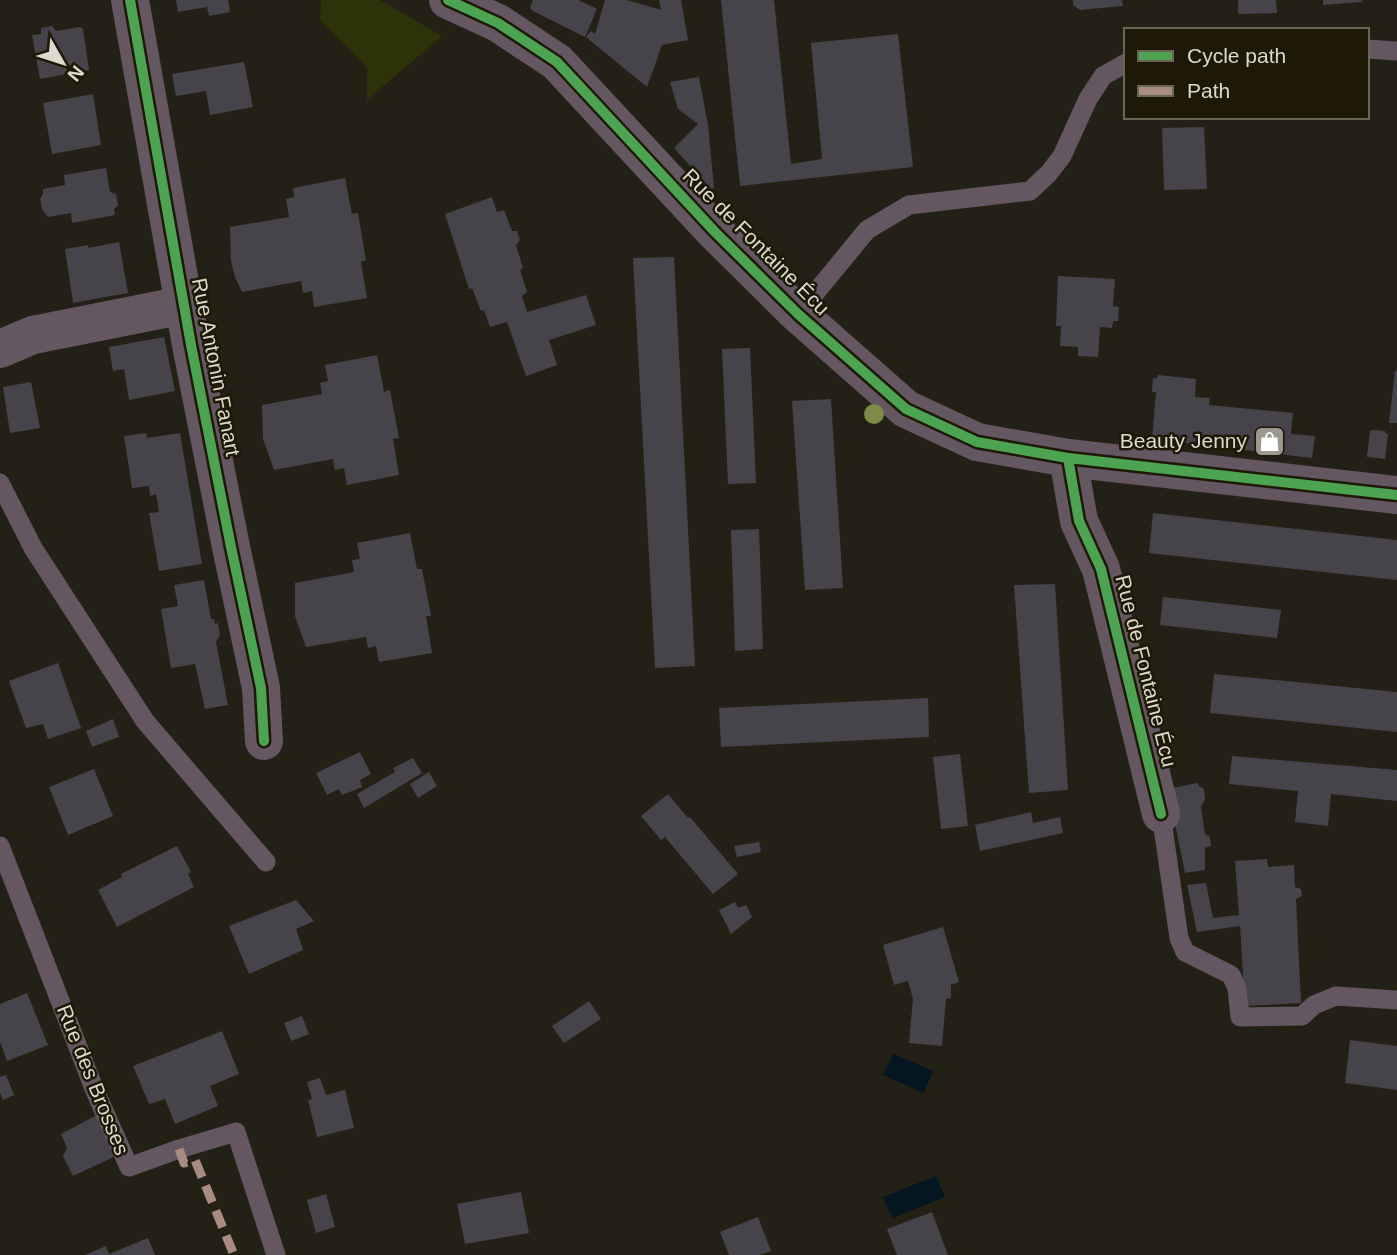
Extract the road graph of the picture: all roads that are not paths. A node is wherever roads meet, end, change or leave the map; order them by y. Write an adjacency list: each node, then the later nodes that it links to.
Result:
1 (130, 0): 6 (street, Rue Antonin Fanart)
2 (448, 0): 7 (street, Rue de Fontaine Écu)
3 (1369, 49): 4 (lane)
4 (1397, 51)
5 (1124, 63): 7 (lane, Rue de Fontaine Écu)
6 (184, 305): 8 (street); 12 (street, Rue Antonin Fanart)
7 (798, 314): 9 (street, Rue de Fontaine Écu)
8 (0, 349)
9 (1068, 458): 11 (street, Rue de Fontaine Écu); 13 (street, Rue de Fontaine Écu)
10 (0, 483): 15 (lane)
11 (1397, 495)
12 (264, 741)
13 (1161, 814): 16 (lane)
14 (0, 846): 17 (lane, Rue des Brosses)
15 (266, 862)
16 (1397, 1000)
17 (276, 1255)

